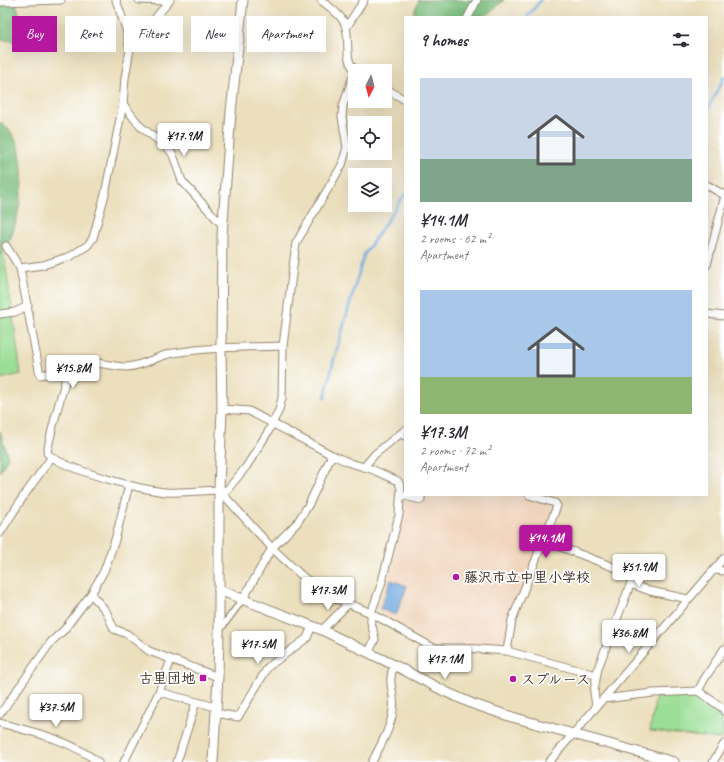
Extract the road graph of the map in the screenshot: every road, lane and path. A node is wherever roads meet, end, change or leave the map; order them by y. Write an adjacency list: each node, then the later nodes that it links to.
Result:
1 (61, 0): 9 (street)
2 (116, 0): 12 (street)
3 (139, 0): 8 (street)
4 (243, 0): 23 (street)
5 (321, 0): 13 (street)
6 (364, 0): 13 (street)
7 (476, 0): 11 (street)
8 (169, 1): 10 (street)
9 (0, 2)
10 (157, 16)
11 (468, 16)
12 (124, 23)
13 (346, 28): 15 (street)
14 (129, 52): 19 (street)
15 (350, 64)
16 (348, 91): 31 (street)
17 (392, 92): 18 (street)
18 (404, 99)
19 (124, 104): 23 (street); 26 (street)
20 (708, 187): 21 (street)
21 (724, 195)
22 (724, 199): 25 (street)
23 (223, 226): 32 (street)
24 (6, 246): 26 (street)
25 (708, 261)
26 (20, 268): 27 (street)
27 (28, 306): 28 (street); 33 (street)
28 (0, 314)
29 (708, 314): 30 (street)
30 (724, 316)
31 (283, 346): 32 (street); 35 (street)
32 (221, 348): 33 (street); 34 (street)
33 (68, 370): 38 (street)
34 (222, 409): 35 (street); 41 (street)
35 (273, 423): 37 (street); 41 (street)
36 (403, 434): 39 (street)
37 (332, 455): 39 (street); 49 (street)
38 (51, 458): 40 (street); 47 (street)
39 (364, 467): 42 (street)
40 (129, 485): 41 (street); 55 (street)
41 (219, 490): 49 (street); 54 (street)
42 (401, 495): 43 (street); 59 (street)
43 (404, 496)
44 (405, 496): 45 (street)
45 (421, 496)
46 (532, 496): 48 (street)
47 (0, 533)
48 (543, 540): 53 (street); 64 (street)
49 (272, 548): 56 (street); 58 (street)
50 (724, 558): 51 (street)
51 (714, 570): 52 (street); 57 (street)
52 (724, 572)
53 (631, 584): 57 (street); 68 (street)
54 (219, 590): 56 (street); 62 (street)
55 (91, 594): 66 (street); 77 (street)
56 (243, 599): 60 (street); 62 (street)
57 (688, 599): 72 (street)
58 (348, 604): 59 (street); 61 (street)
59 (371, 613): 64 (street); 65 (street)
60 (312, 626): 61 (street); 75 (street)
61 (322, 630): 65 (street)
62 (219, 632): 69 (street)
63 (724, 650): 70 (street)
64 (507, 651): 68 (street)
65 (369, 652): 67 (street)
66 (171, 660): 69 (street); 71 (street)
67 (394, 664): 79 (street); 85 (street)
68 (596, 675): 74 (street)
69 (218, 677): 75 (street)
70 (698, 691): 72 (street); 76 (street)
71 (159, 692): 73 (street); 82 (street)
72 (603, 699): 74 (street)
73 (196, 702): 75 (street); 83 (street)
74 (596, 707): 79 (street)
75 (216, 710): 84 (street)
76 (724, 711)
77 (0, 714)
78 (0, 723): 81 (street)
79 (573, 734): 86 (street); 87 (street)
80 (724, 744): 88 (street)
81 (98, 762)
82 (124, 762)
83 (177, 762)
84 (212, 762)
85 (372, 762)
86 (549, 762)
87 (674, 762)
88 (713, 762)

